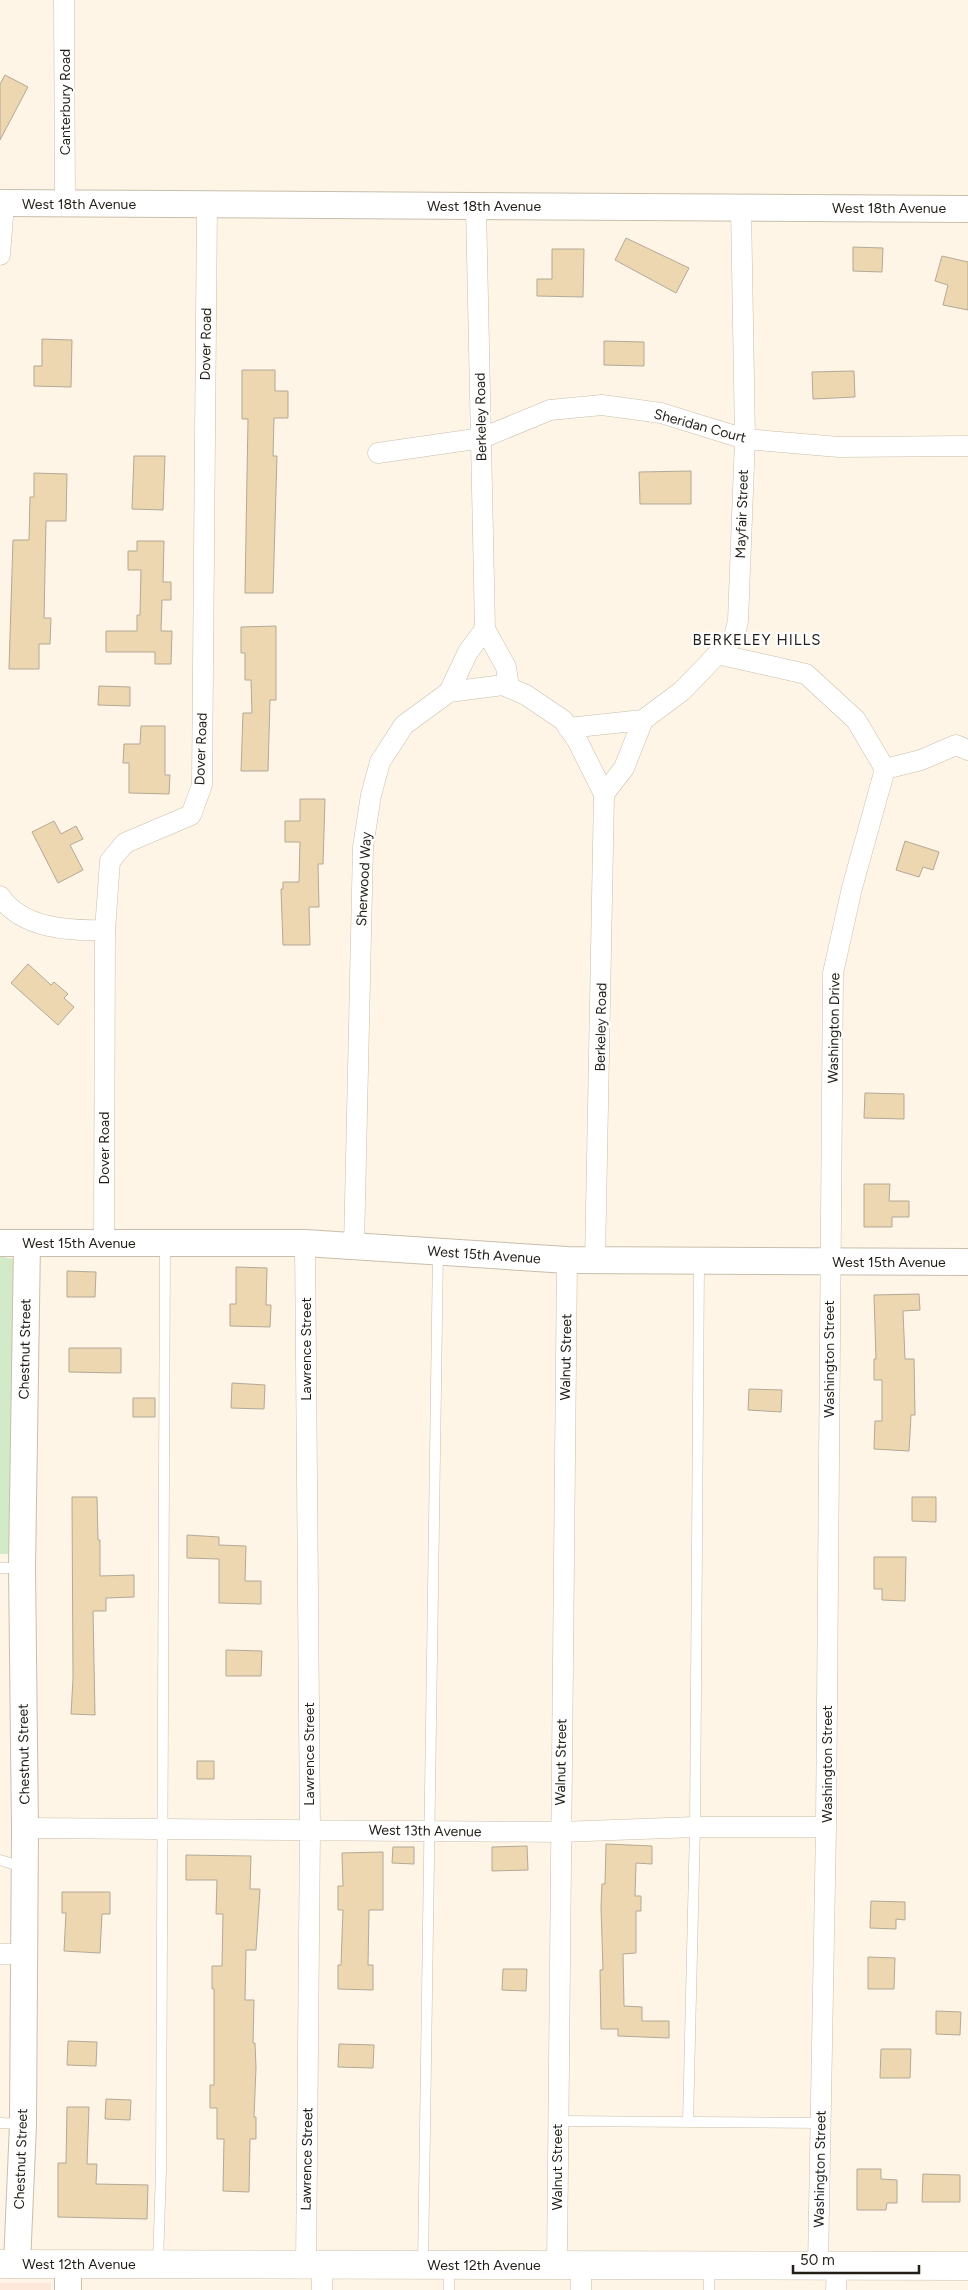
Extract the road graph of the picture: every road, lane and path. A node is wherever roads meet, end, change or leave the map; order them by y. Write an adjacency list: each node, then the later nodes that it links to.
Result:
1 (64, 0): 3 (street, Canterbury Road)
2 (2, 203): 3 (street, West 18th Avenue); 8 (street)
3 (65, 204): 4 (street, West 18th Avenue)
4 (207, 204): 5 (street, West 18th Avenue); 23 (street, Dover Road)
5 (476, 206): 6 (street, West 18th Avenue); 9 (street, Berkeley Road)
6 (741, 207): 7 (street, West 18th Avenue); 10 (street, Mayfair Street)
7 (968, 209)
8 (0, 255)
9 (482, 438): 10 (street, Sheridan Court); 12 (street, Sheridan Court); 13 (street, Berkeley Road)
10 (745, 439): 11 (street, Sheridan Court); 14 (street, Mayfair Street)
11 (968, 446)
12 (378, 453)
13 (485, 629): 15 (street, Berkeley Road); 16 (street)
14 (717, 654): 17 (street, Mayfair Street); 20 (street)
15 (509, 688): 16 (street, Sherwood Way); 18 (street, Sherwood Way)
16 (449, 692): 29 (street, Sherwood Way)
17 (643, 720): 18 (street, Mayfair Street); 21 (street)
18 (568, 728): 21 (street, Sherwood Way)
19 (964, 743): 20 (street)
20 (885, 770): 34 (street, Washington Drive)
21 (604, 794): 32 (street, Berkeley Road)
22 (0, 896): 23 (street)
23 (105, 930): 27 (street, Dover Road)
24 (305, 1242): 28 (street, West 15th Avenue); 29 (street, West 15th Avenue); 41 (street, Lawrence Street)
25 (0, 1243): 26 (street, West 15th Avenue)
26 (27, 1243): 27 (street, West 15th Avenue); 36 (street, Chestnut Street)
27 (104, 1243): 28 (street, West 15th Avenue)
28 (165, 1243): 40 (lane)
29 (354, 1246): 30 (street, West 15th Avenue)
30 (438, 1252): 31 (street, West 15th Avenue); 42 (lane)
31 (567, 1260): 32 (street, West 15th Avenue); 43 (street, Walnut Street)
32 (596, 1261): 33 (street, West 15th Avenue)
33 (699, 1262): 34 (street, West 15th Avenue); 37 (lane)
34 (830, 1262): 35 (street, West 15th Avenue); 38 (street, Washington Street)
35 (968, 1262)
36 (11, 1568): 39 (street, Chestnut Street)
37 (695, 1827): 38 (street, West 13th Avenue); 43 (street, West 13th Avenue); 47 (lane)
38 (826, 1827): 48 (street, Washington Street)
39 (24, 1828): 40 (street, West 13th Avenue); 44 (street, Chestnut Street)
40 (163, 1829): 41 (street, West 13th Avenue); 51 (lane)
41 (310, 1830): 42 (street, West 13th Avenue); 53 (street, Lawrence Street)
42 (428, 1831): 43 (street, West 13th Avenue); 54 (lane)
43 (560, 1832): 46 (street, Walnut Street)
44 (12, 1863): 45 (street, Chestnut Street)
45 (12, 1954): 49 (street, Chestnut Street)
46 (558, 2122): 47 (lane); 55 (street, Walnut Street)
47 (688, 2122): 48 (lane)
48 (821, 2123): 56 (street, Washington Street)
49 (12, 2124): 50 (street, Chestnut Street)
50 (9, 2264): 57 (main road, West 12th Avenue)
51 (158, 2264): 53 (main road, West 12th Avenue); 57 (main road, West 12th Avenue)
52 (968, 2266): 56 (main road, West 12th Avenue)
53 (317, 2273): 54 (main road, West 12th Avenue)
54 (440, 2273): 55 (main road, West 12th Avenue)
55 (573, 2273): 58 (main road, West 12th Avenue)
56 (830, 2273): 58 (main road, West 12th Avenue)
57 (68, 2277)
58 (709, 2277)

